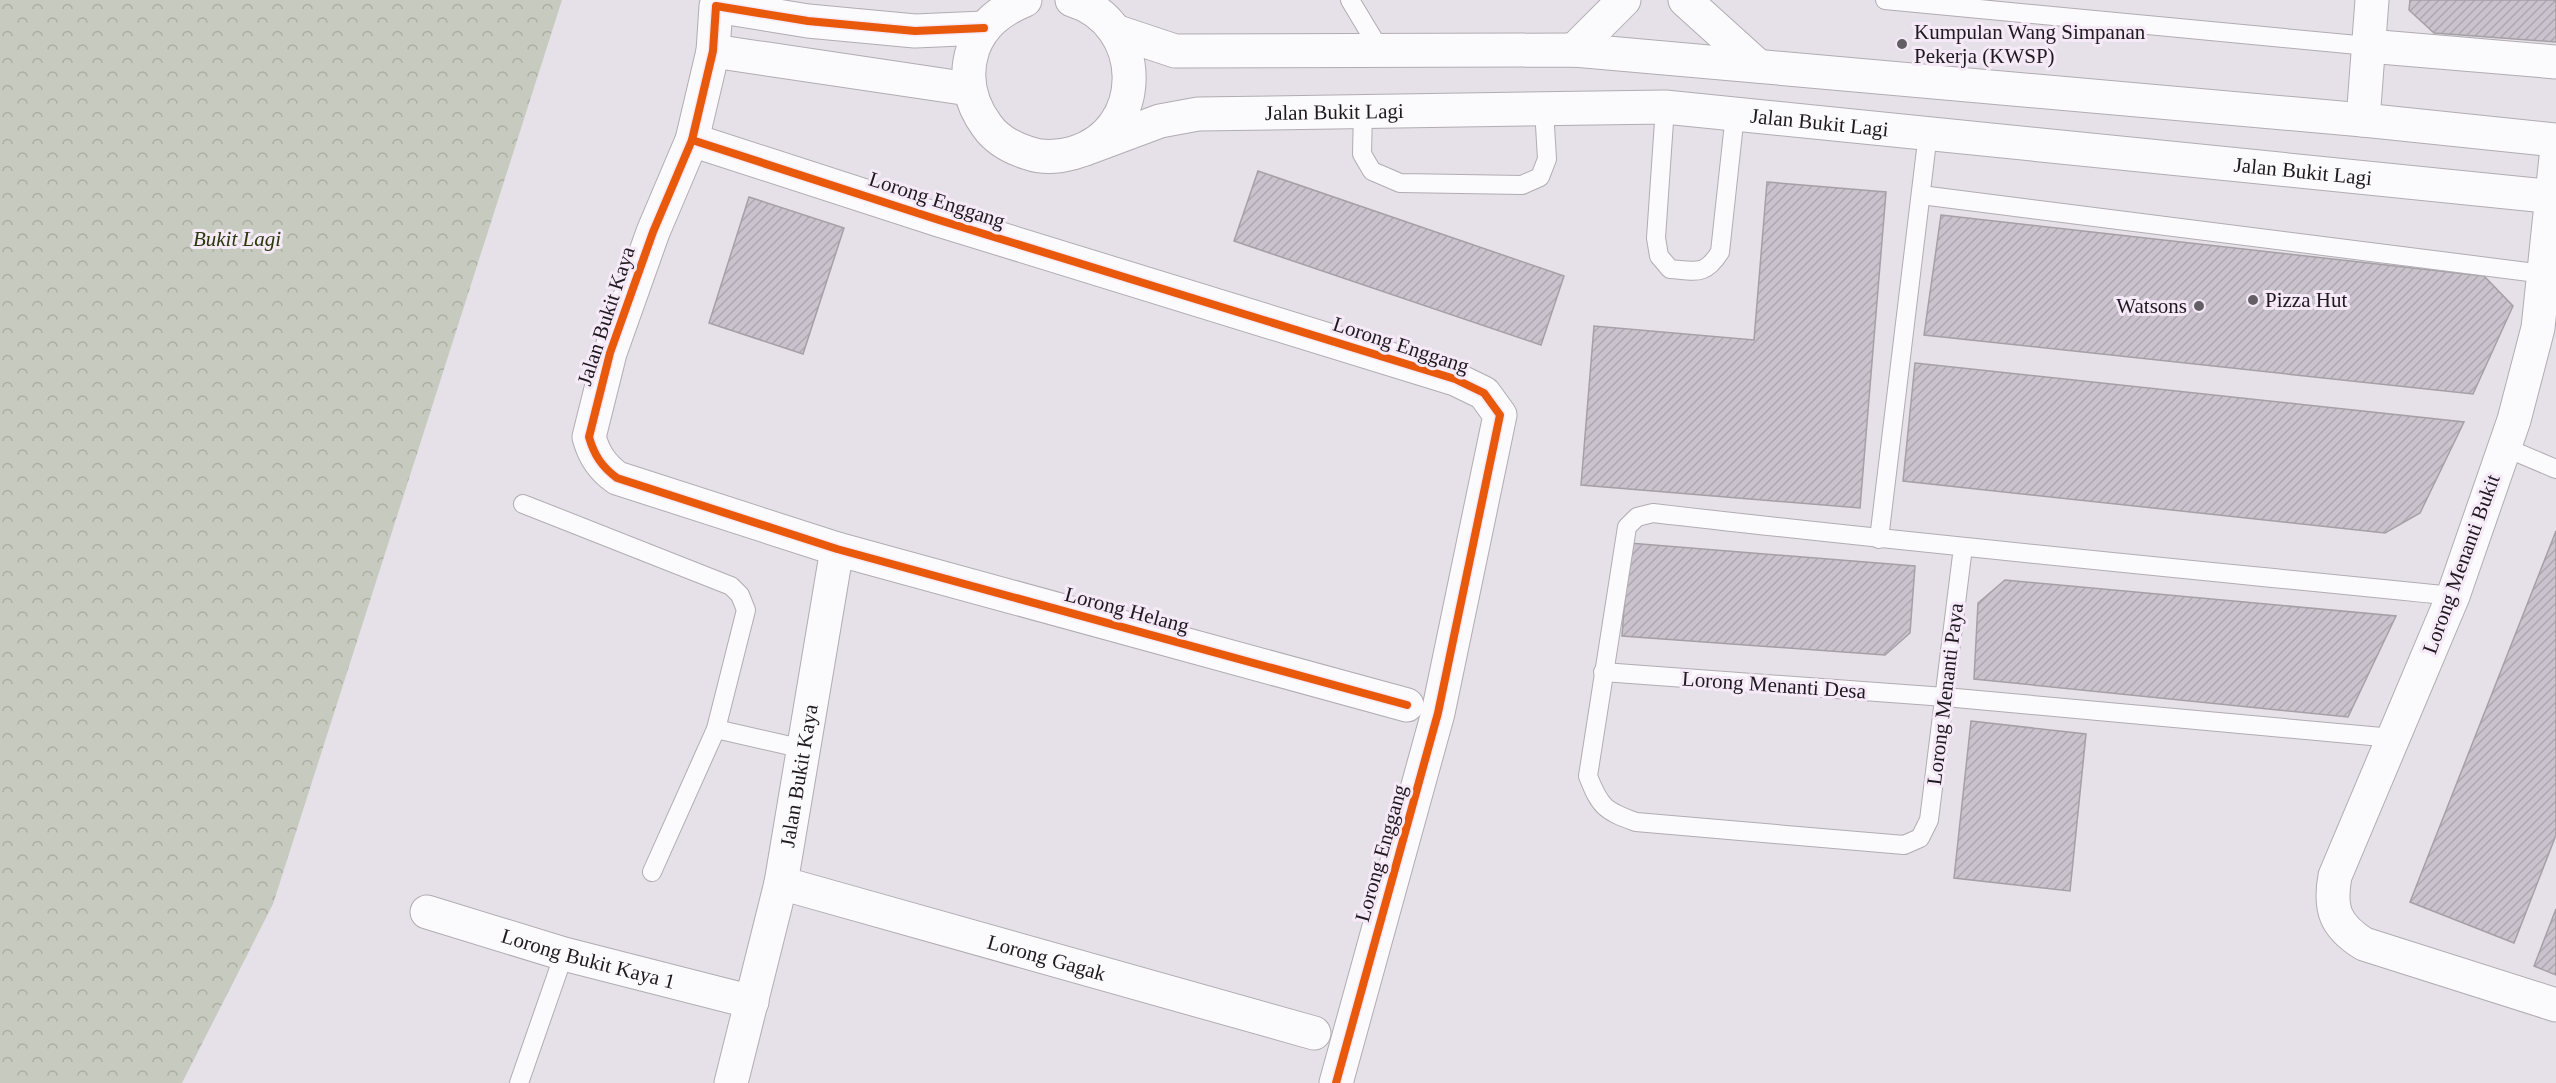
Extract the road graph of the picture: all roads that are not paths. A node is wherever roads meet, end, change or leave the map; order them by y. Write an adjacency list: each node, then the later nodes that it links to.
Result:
1 (1072, 0): 9 (street)
2 (1350, 0): 11 (lane)
3 (1624, 0): 12 (street)
4 (1685, 0): 15 (street)
5 (1885, 0): 10 (lane)
6 (2372, 0): 10 (street)
7 (716, 3): 8 (street); 13 (street, Jalan Bukit Kaya)
8 (1007, 9): 16 (street)
9 (1110, 18): 11 (street); 25 (street)
10 (2368, 46): 14 (street); 21 (street)
11 (1380, 50): 12 (street)
12 (1574, 50): 15 (street)
13 (713, 51): 16 (street); 23 (street, Jalan Bukit Kaya)
14 (2556, 62)
15 (1758, 66): 21 (street)
16 (969, 89): 25 (street, Jalan Bukit Lagi)
17 (1665, 107): 18 (street, Jalan Bukit Lagi); 20 (street, Jalan Bukit Lagi); 20 (lane)
18 (1544, 109): 19 (street, Jalan Bukit Lagi); 19 (lane)
19 (1364, 111): 25 (street, Jalan Bukit Lagi)
20 (1735, 114): 22 (street, Jalan Bukit Lagi)
21 (2363, 120): 24 (street)
22 (1928, 133): 27 (lane); 28 (street, Jalan Bukit Lagi)
23 (692, 140): 35 (street, Jalan Bukit Kaya); 52 (street, Lorong Enggang)
24 (2556, 141)
25 (1085, 149)
26 (2556, 158): 28 (street, Lorong Menanti Bukit)
27 (1921, 195): 29 (lane); 33 (lane)
28 (2553, 196): 29 (street, Lorong Menanti Bukit)
29 (2544, 274): 30 (street, Lorong Menanti Bukit)
30 (2504, 447): 31 (lane); 36 (street, Lorong Menanti Bukit)
31 (2556, 469)
32 (523, 504): 40 (lane)
33 (1879, 539): 34 (lane); 37 (lane)
34 (1963, 547): 36 (lane); 38 (lane, Lorong Menanti Paya)
35 (837, 549): 39 (street, Lorong Helang); 42 (street, Jalan Bukit Kaya)
36 (2453, 596): 41 (street, Lorong Menanti Bukit)
37 (1603, 672): 38 (lane, Lorong Menanti Desa); 38 (lane, Lorong Menanti Paya)
38 (1945, 697): 41 (lane, Lorong Menanti Desa)
39 (1407, 705)
40 (716, 729): 42 (lane); 43 (lane)
41 (2393, 738): 48 (street, Lorong Menanti Bukit)
42 (804, 748): 44 (street, Jalan Bukit Kaya)
43 (652, 872)
44 (781, 883): 47 (street, Jalan Bukit Kaya); 49 (street, Lorong Gagak)
45 (427, 912): 46 (street, Lorong Bukit Kaya 1)
46 (564, 954): 47 (street, Lorong Bukit Kaya 1); 50 (lane)
47 (752, 1002): 51 (street, Jalan Bukit Kaya)
48 (2556, 1005)
49 (1314, 1032)
50 (519, 1083)
51 (730, 1083)
52 (1336, 1083)

